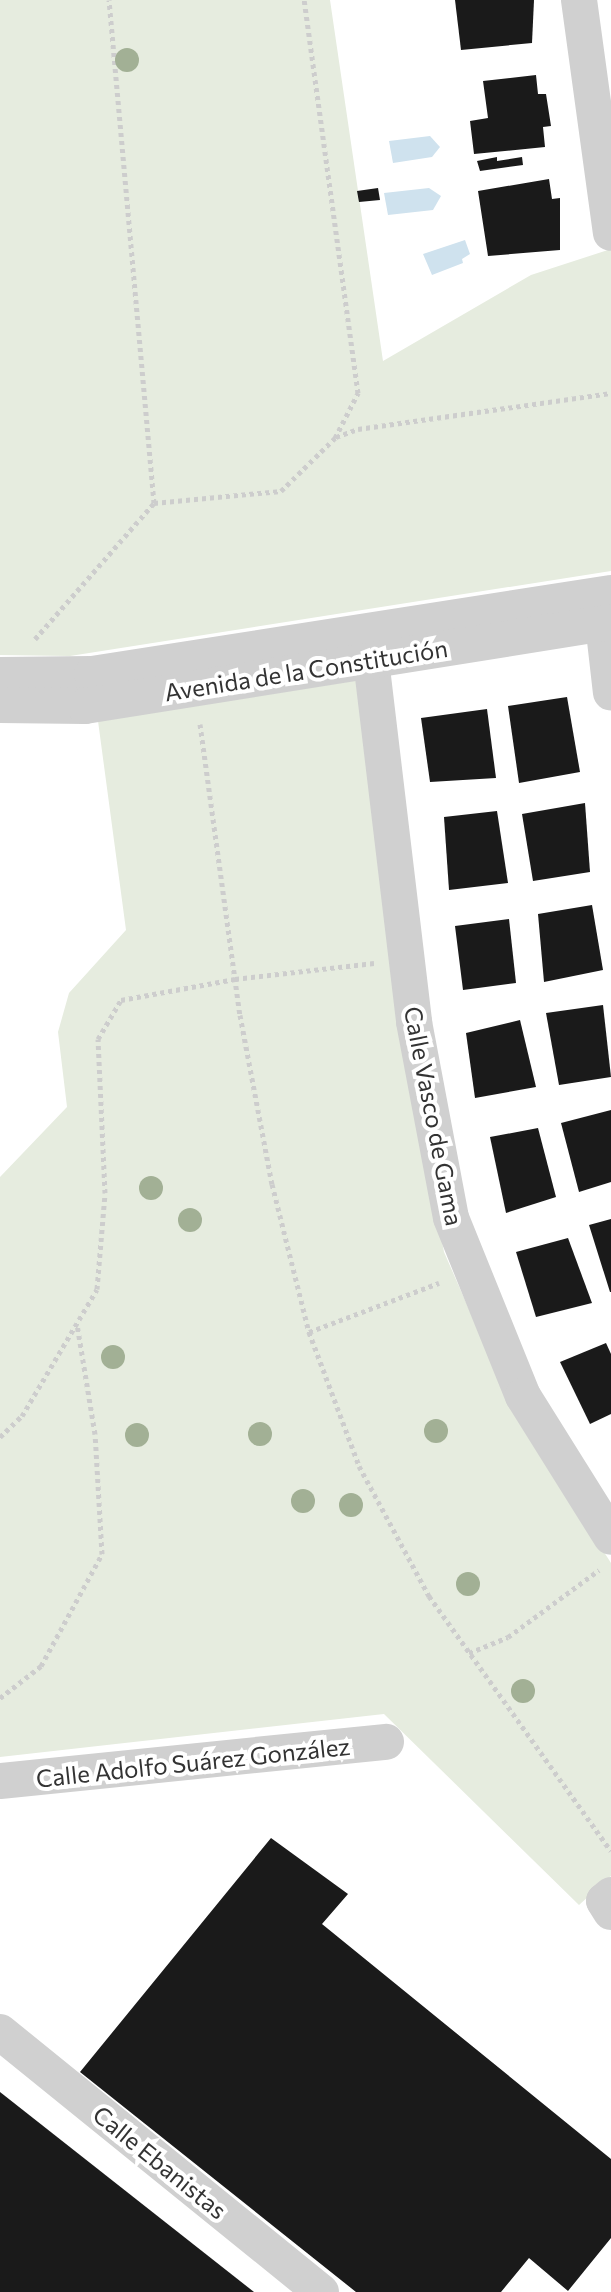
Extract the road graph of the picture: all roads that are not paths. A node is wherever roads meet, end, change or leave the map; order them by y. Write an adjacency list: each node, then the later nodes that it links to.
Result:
1 (579, 0): 2 (street)
2 (604, 128): 3 (street)
3 (611, 233)
4 (608, 613): 5 (street, Avenida de la Constitución); 6 (street, Avenida de la Constitución); 7 (street)
5 (371, 660): 6 (street, Avenida de la Constitución); 8 (street, Calle Vasco de Gama)
6 (3, 685)
7 (611, 693)
8 (611, 1537)
9 (386, 1742): 10 (street, Calle Adolfo Suárez González)
10 (0, 1781)
11 (611, 1895): 12 (street)
12 (611, 1912)
13 (0, 2032): 14 (street, Calle Ebanistas)
14 (321, 2292)

